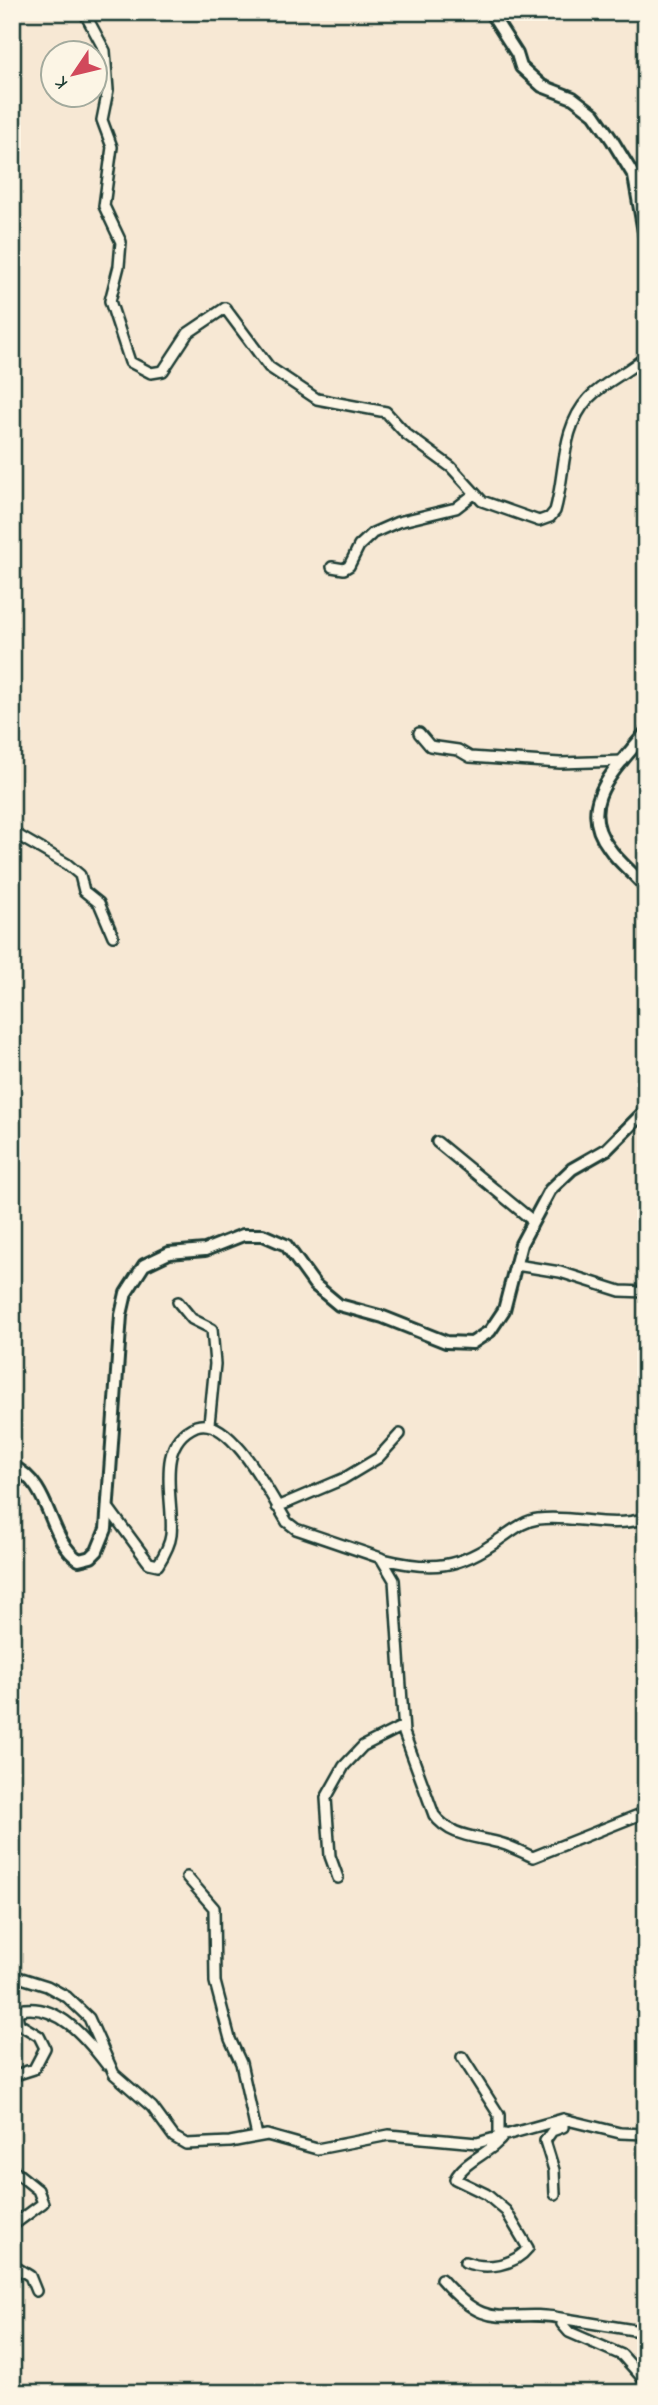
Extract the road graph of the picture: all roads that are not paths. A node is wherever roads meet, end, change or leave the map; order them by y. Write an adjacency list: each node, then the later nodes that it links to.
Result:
1 (84, 12): 5 (street)
2 (490, 12): 3 (street)
3 (646, 243)
4 (646, 356): 5 (street)
5 (474, 494): 6 (street)
6 (332, 567)
7 (646, 732): 9 (street)
8 (419, 733): 9 (street)
9 (623, 761): 11 (street)
10 (12, 832): 12 (street)
11 (646, 888)
12 (113, 936)
13 (646, 1110): 15 (street)
14 (437, 1142): 15 (street)
15 (533, 1221): 16 (street)
16 (516, 1265): 17 (street); 23 (street)
17 (646, 1292)
18 (178, 1302): 19 (street)
19 (209, 1424): 22 (street); 23 (street)
20 (400, 1434): 22 (street)
21 (12, 1466): 23 (street)
22 (278, 1507): 25 (street)
23 (110, 1510)
24 (646, 1518): 25 (street)
25 (381, 1558): 26 (street)
26 (403, 1726): 27 (street); 29 (street)
27 (646, 1812)
28 (187, 1877): 37 (street)
29 (338, 1878)
30 (12, 1975): 32 (street)
31 (462, 2057): 36 (street)
32 (114, 2074): 33 (street); 37 (street)
33 (12, 2076)
34 (563, 2119): 35 (street); 36 (street); 39 (street)
35 (646, 2134)
36 (502, 2135): 37 (street); 41 (street)
37 (257, 2136)
38 (12, 2169): 40 (street)
39 (555, 2194)
40 (12, 2226)
41 (466, 2262)
42 (12, 2265): 44 (street)
43 (441, 2279): 45 (street)
44 (36, 2291)
45 (566, 2319): 46 (street); 47 (street)
46 (646, 2332)
47 (646, 2382)

